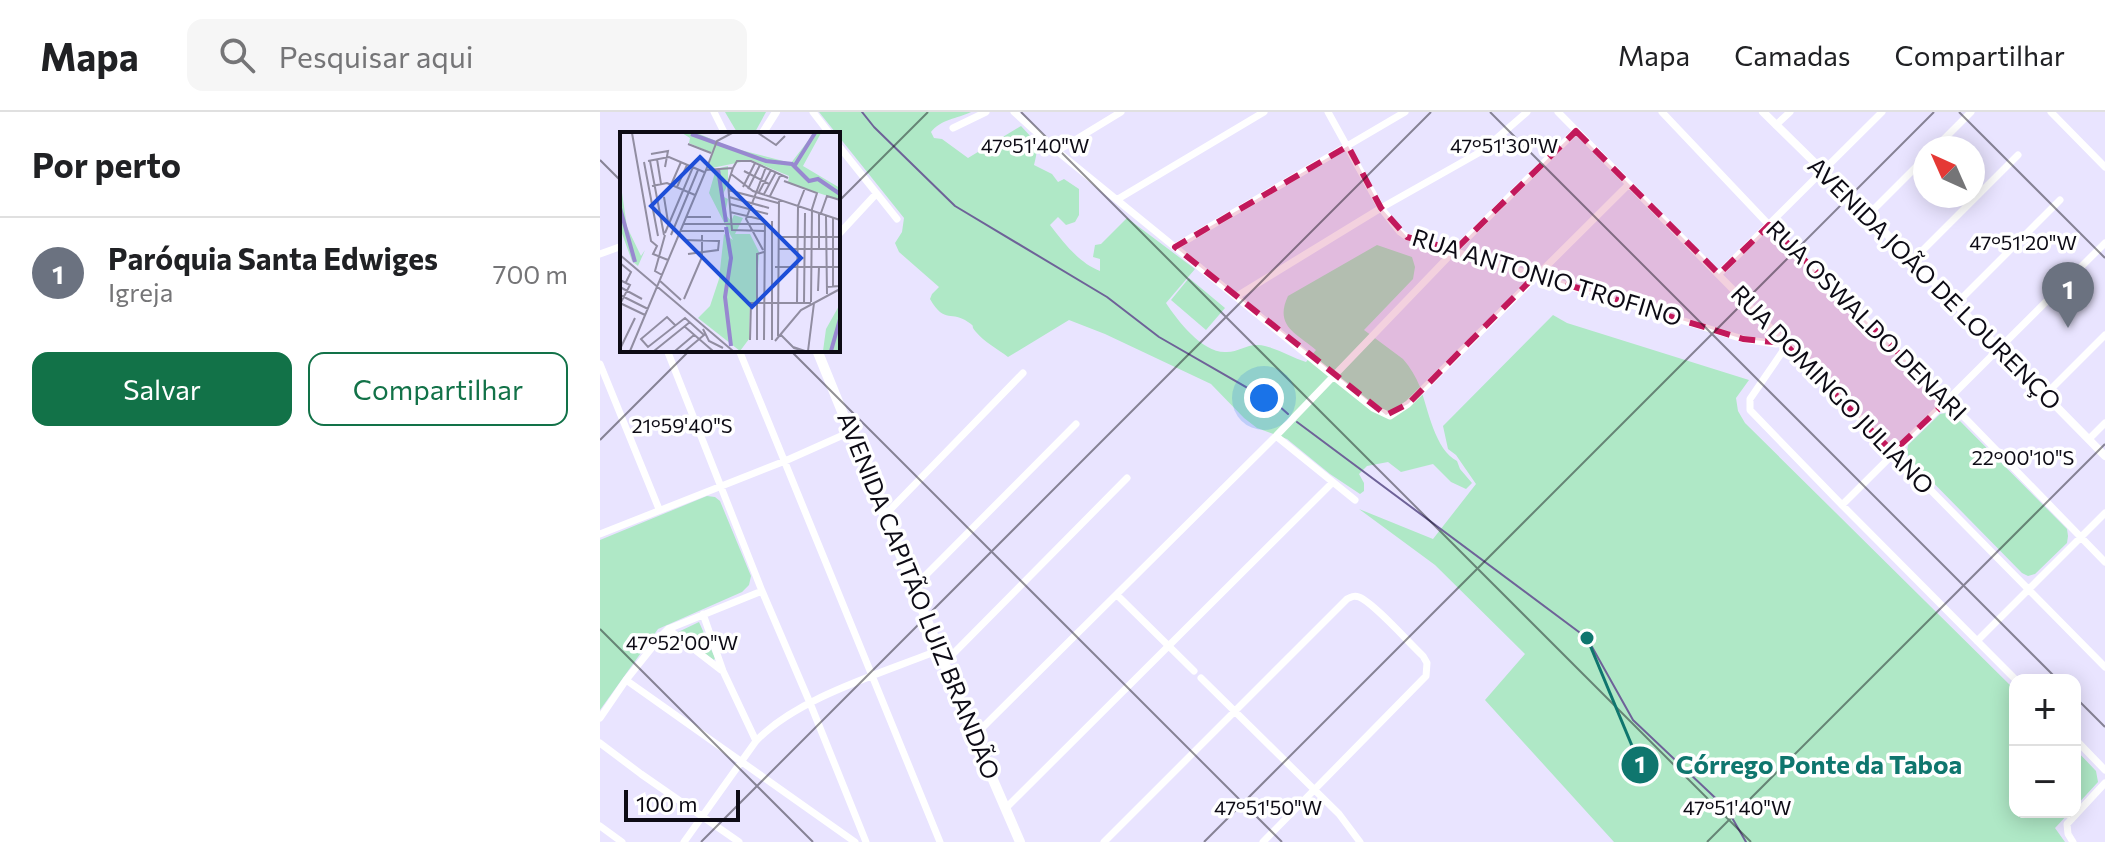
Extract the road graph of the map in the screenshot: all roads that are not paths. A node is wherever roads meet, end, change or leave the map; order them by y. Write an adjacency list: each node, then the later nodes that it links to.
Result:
1 (714, 112): 21 (street)
2 (776, 112): 22 (street)
3 (813, 112): 23 (street)
4 (986, 112): 19 (street)
5 (1014, 112): 27 (street)
6 (1121, 112): 27 (street)
7 (1264, 112): 34 (street)
8 (1328, 112): 25 (street, RUA ANTONIO TROFINO)
9 (1405, 112): 25 (street)
10 (1527, 112): 36 (street)
11 (1558, 112): 20 (street, RUA DOMINGO JULIANO)
12 (1662, 112): 39 (street, RUA OSWALDO DENARI)
13 (1763, 112): 18 (street, AVENIDA JOÃO DE LOURENÇO)
14 (1790, 112): 18 (street)
15 (1882, 112): 31 (street)
16 (1971, 112): 24 (street)
17 (2051, 112): 29 (street)
18 (1776, 125): 31 (street, AVENIDA JOÃO DE LOURENÇO)
19 (953, 128)
20 (1576, 131): 32 (street, RUA DOMINGO JULIANO); 44 (street)
21 (724, 132)
22 (763, 132)
23 (828, 132)
24 (1947, 136)
25 (1348, 146): 36 (street, RUA ANTONIO TROFINO); 43 (street)
26 (840, 149): 33 (street)
27 (1057, 151): 34 (street)
28 (2018, 155): 46 (street)
29 (2105, 167)
30 (1913, 170): 37 (street)
31 (1823, 172): 37 (street, AVENIDA JOÃO DE LOURENÇO); 39 (street)
32 (1629, 184): 47 (street, RUA DOMINGO JULIANO); 48 (street)
33 (876, 194): 38 (street); 40 (street)
34 (1118, 199): 43 (street)
35 (2060, 200): 50 (street)
36 (1381, 208): 44 (street, RUA ANTONIO TROFINO); 49 (street)
37 (1868, 215): 46 (street, AVENIDA JOÃO DE LOURENÇO)
38 (897, 219)
39 (1769, 225): 47 (street); 61 (street, RUA OSWALDO DENARI)
40 (840, 233)
41 (2105, 243): 53 (street)
42 (620, 247): 45 (street)
43 (1175, 247): 49 (street)
44 (1455, 250): 48 (street, RUA ANTONIO TROFINO); 59 (street)
45 (600, 254)
46 (1913, 260): 50 (street, AVENIDA JOÃO DE LOURENÇO)
47 (1719, 274): 52 (street, RUA DOMINGO JULIANO)
48 (1536, 275): 52 (street, RUA ANTONIO TROFINO); 59 (street)
49 (1237, 296): 59 (street)
50 (1955, 305): 53 (street, AVENIDA JOÃO DE LOURENÇO)
51 (2105, 335): 60 (street)
52 (1786, 344): 67 (street, RUA DOMINGO JULIANO); 74 (street)
53 (1998, 349): 60 (street, AVENIDA JOÃO DE LOURENÇO); 61 (street)
54 (668, 352): 72 (street)
55 (740, 352): 69 (street)
56 (818, 352): 64 (main road, AVENIDA CAPITÃO LUIZ BRANDÃO)
57 (600, 364): 75 (street)
58 (1023, 373): 77 (street)
59 (1333, 376): 65 (street)
60 (2045, 395): 66 (street, AVENIDA JOÃO DE LOURENÇO)
61 (1947, 401): 67 (street); 79 (street, RUA OSWALDO DENARI)
62 (2105, 423): 66 (street)
63 (1076, 424): 81 (street)
64 (850, 432): 69 (street); 77 (main road, AVENIDA CAPITÃO LUIZ BRANDÃO)
65 (1276, 436): 71 (street); 84 (street)
66 (2089, 439): 68 (street, AVENIDA JOÃO DE LOURENÇO)
67 (1893, 452): 74 (street); 82 (street, RUA DOMINGO JULIANO)
68 (2105, 456)
69 (785, 461): 72 (street); 95 (street)
70 (1127, 478): 90 (street)
71 (1332, 483): 73 (street); 88 (street)
72 (721, 485): 75 (street); 83 (street)
73 (1355, 500)
74 (1842, 505): 87 (street)
75 (659, 509): 78 (street)
76 (2105, 513): 79 (street)
77 (885, 515): 81 (main road, AVENIDA CAPITÃO LUIZ BRANDÃO)
78 (600, 534)
79 (2080, 537): 80 (street, RUA OSWALDO DENARI); 82 (street)
80 (2105, 562)
81 (914, 587): 89 (main road, AVENIDA CAPITÃO LUIZ BRANDÃO)
82 (2028, 589): 87 (street); 91 (street, RUA DOMINGO JULIANO)
83 (762, 591): 85 (street); 98 (street)
84 (1117, 595): 88 (street); 101 (street)
85 (703, 614): 86 (street); 92 (street)
86 (668, 629): 92 (street); 97 (street)
87 (1977, 641): 94 (street)
88 (1169, 646): 93 (street); 109 (street)
89 (939, 650): 90 (main road, AVENIDA CAPITÃO LUIZ BRANDÃO); 95 (street)
90 (945, 662): 101 (main road, AVENIDA CAPITÃO LUIZ BRANDÃO)
91 (2105, 667)
92 (723, 671): 102 (street)
93 (1194, 671)
94 (2010, 674)
95 (873, 676): 98 (street); 117 (street)
96 (1201, 678): 99 (street)
97 (626, 680): 100 (street); 105 (street)
98 (810, 703): 102 (street); 116 (street)
99 (1234, 710): 108 (street); 108 (street); 119 (street)
100 (600, 718)
101 (974, 736): 109 (main road, AVENIDA CAPITÃO LUIZ BRANDÃO)
102 (756, 741): 105 (street)
103 (600, 743): 110 (street)
104 (2081, 745): 106 (street)
105 (742, 761): 110 (street); 115 (street)
106 (2105, 770)
107 (2105, 783): 122 (street)
108 (1314, 790): 120 (street); 121 (street)
109 (1005, 809): 118 (main road, AVENIDA CAPITÃO LUIZ BRANDÃO)
110 (703, 817): 113 (street); 114 (street)
111 (600, 826): 112 (street)
112 (622, 842)
113 (684, 842)
114 (739, 842)
115 (855, 842)
116 (866, 842)
117 (940, 842)
118 (1020, 842)
119 (1104, 842)
120 (1263, 842)
121 (1360, 842)
122 (2073, 842)

